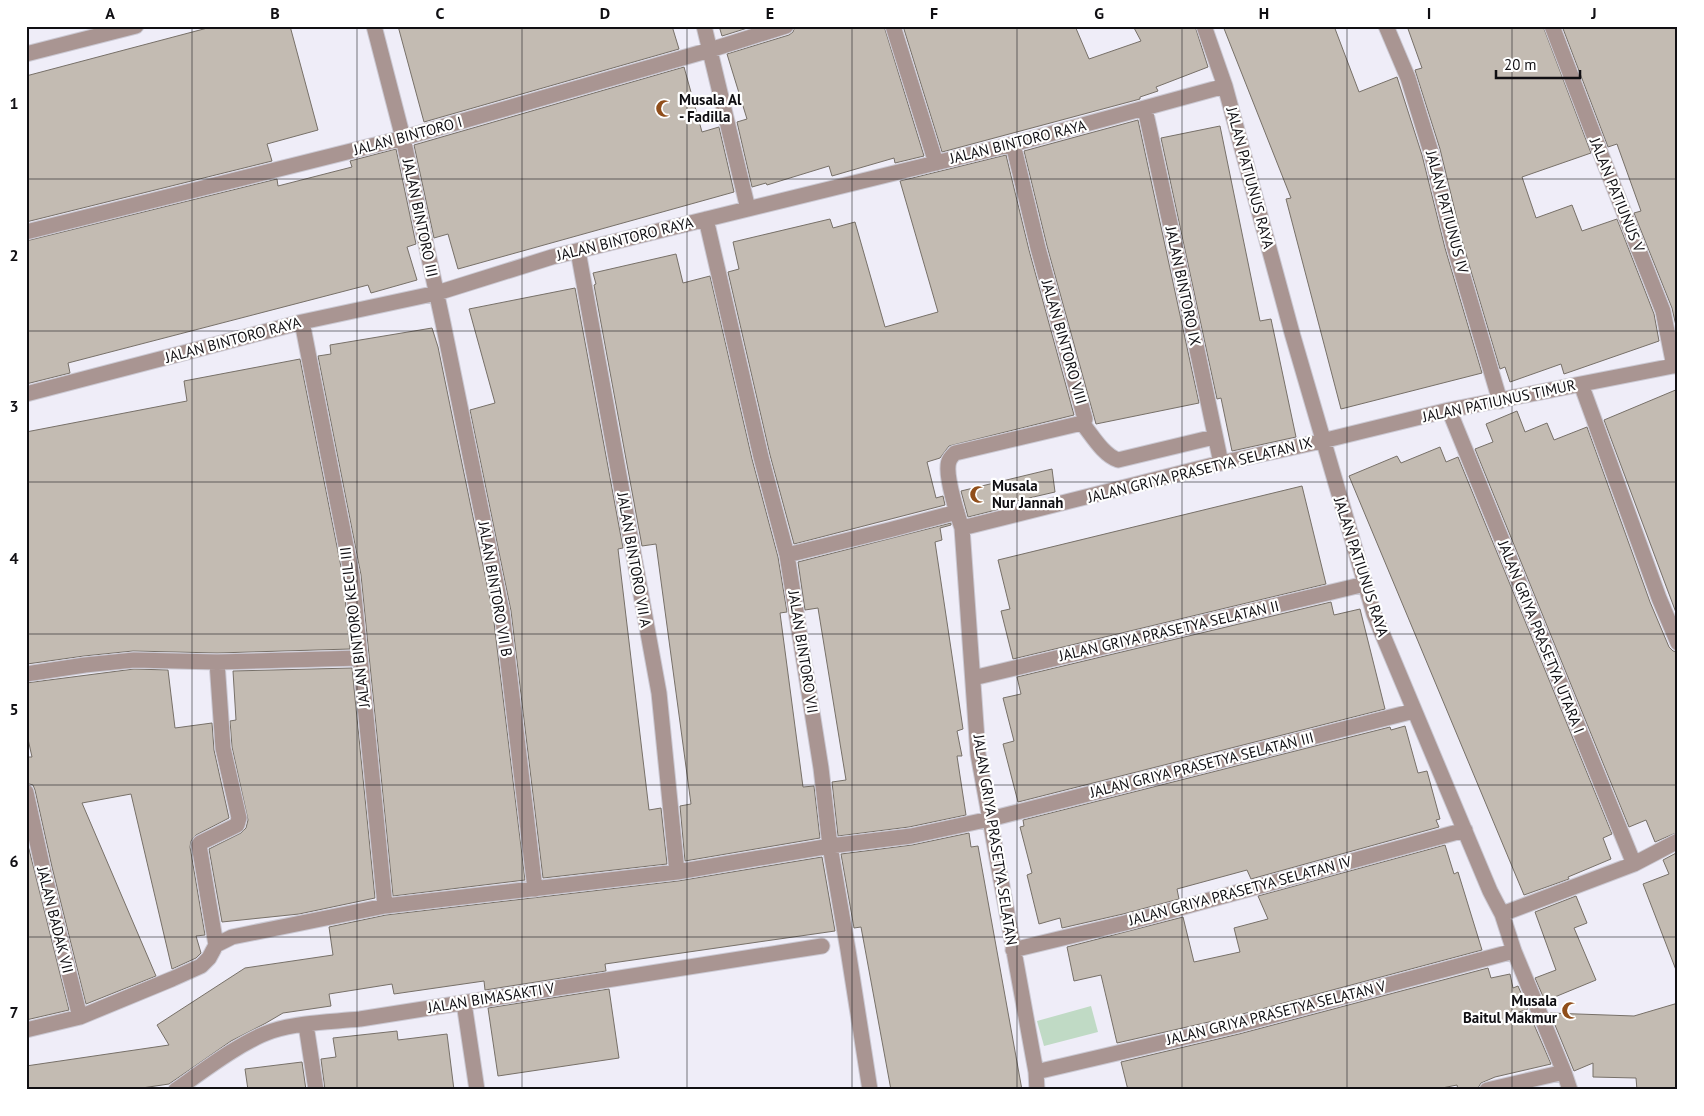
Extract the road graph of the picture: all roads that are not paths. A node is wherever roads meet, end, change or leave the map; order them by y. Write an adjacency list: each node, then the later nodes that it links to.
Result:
1 (136, 26): 10 (street)
2 (374, 26): 13 (street, JALAN BINTORO III)
3 (704, 26): 9 (street)
4 (786, 26): 9 (street, JALAN BINTORO I)
5 (893, 26): 15 (street)
6 (1204, 26): 11 (street, JALAN PATIUNUS RAYA)
7 (1386, 26): 25 (street, JALAN PATIUNUS IV)
8 (1552, 26): 22 (street, JALAN PATIUNUS V)
9 (710, 50): 13 (street, JALAN BINTORO I); 16 (street)
10 (26, 54)
11 (1225, 86): 12 (street, JALAN BINTORO RAYA); 29 (street, JALAN PATIUNUS RAYA)
12 (1145, 109): 14 (street, JALAN BINTORO RAYA); 28 (street, JALAN BINTORO IX)
13 (403, 138): 18 (street, JALAN BINTORO I); 20 (street, JALAN BINTORO III)
14 (1013, 144): 15 (street, JALAN BINTORO RAYA); 27 (street, JALAN BINTORO VIII)
15 (936, 163): 16 (street, JALAN BINTORO RAYA)
16 (748, 209): 17 (street, JALAN BINTORO RAYA)
17 (706, 219): 19 (street, JALAN BINTORO RAYA); 33 (street, JALAN BINTORO VII)
18 (26, 232)
19 (578, 251): 20 (street, JALAN BINTORO RAYA); 47 (street, JALAN BINTORO VII A)
20 (437, 293): 21 (street, JALAN BINTORO RAYA); 48 (street, JALAN BINTORO VII B)
21 (302, 322): 24 (street, JALAN BINTORO RAYA); 36 (street, JALAN BINTORO KECIL III)
22 (1676, 366): 23 (street, JALAN PATIUNUS TIMUR)
23 (1581, 384): 25 (street, JALAN PATIUNUS TIMUR); 35 (street)
24 (26, 394)
25 (1500, 401): 26 (street, JALAN PATIUNUS TIMUR)
26 (1449, 410): 29 (street, JALAN PATIUNUS TIMUR); 46 (street, JALAN GRIYA PRASETYA UTARA I)
27 (1082, 423): 28 (street); 31 (street, JALAN BINTORO VIII)
28 (1214, 437): 30 (street, JALAN BINTORO IX)
29 (1322, 441): 30 (street, JALAN GRIYA PRASETYA SELATAN IX); 34 (street, JALAN PATIUNUS RAYA)
30 (1221, 463): 32 (street, JALAN GRIYA PRASETYA SELATAN IX)
31 (956, 512): 32 (street, JALAN BINTORO VIII); 33 (street)
32 (962, 528): 39 (street, JALAN GRIYA PRASETYA SELATAN)
33 (788, 555): 45 (street, JALAN BINTORO VII)
34 (1365, 584): 39 (street, JALAN GRIYA PRASETYA SELATAN II); 40 (street, JALAN PATIUNUS RAYA)
35 (1678, 642)
36 (360, 658): 37 (street); 49 (street, JALAN BINTORO KECIL III)
37 (217, 662): 38 (street); 51 (street)
38 (26, 674)
39 (973, 678): 42 (street, JALAN GRIYA PRASETYA SELATAN)
40 (1414, 711): 42 (street, JALAN GRIYA PRASETYA SELATAN III); 43 (street, JALAN PATIUNUS RAYA)
41 (26, 792): 56 (street, JALAN BADAK VII)
42 (990, 819): 45 (street, JALAN GRIYA PRASETYA SELATAN III); 53 (street, JALAN GRIYA PRASETYA SELATAN)
43 (1465, 830): 50 (street, JALAN PATIUNUS RAYA); 53 (street, JALAN GRIYA PRASETYA SELATAN IV)
44 (1678, 841): 46 (street)
45 (830, 846): 47 (street, JALAN GRIYA PRASETYA SELATAN III); 64 (street, JALAN BINTORO VII)
46 (1634, 864): 50 (street)
47 (677, 872): 48 (street, JALAN GRIYA PRASETYA SELATAN III)
48 (535, 889): 49 (street, JALAN GRIYA PRASETYA SELATAN III)
49 (385, 906): 51 (street, JALAN GRIYA PRASETYA SELATAN III)
50 (1502, 914): 54 (street, JALAN PATIUNUS RAYA)
51 (216, 945): 56 (street)
52 (822, 946): 55 (street, JALAN BIMASAKTI V)
53 (1013, 950): 59 (street, JALAN GRIYA PRASETYA SELATAN)
54 (1514, 951): 59 (street, JALAN GRIYA PRASETYA SELATAN V); 60 (street, JALAN PATIUNUS RAYA)
55 (464, 1003): 57 (street, JALAN BIMASAKTI V); 63 (street)
56 (80, 1017): 58 (street)
57 (306, 1025): 61 (street, JALAN BIMASAKTI V); 62 (street)
58 (26, 1030)
59 (1036, 1072): 65 (street, JALAN GRIYA PRASETYA SELATAN)
60 (1564, 1072): 66 (street); 67 (street, JALAN PATIUNUS RAYA)
61 (176, 1090)
62 (316, 1090)
63 (477, 1090)
64 (870, 1090)
65 (1037, 1090)
66 (1486, 1090)
67 (1570, 1090)

